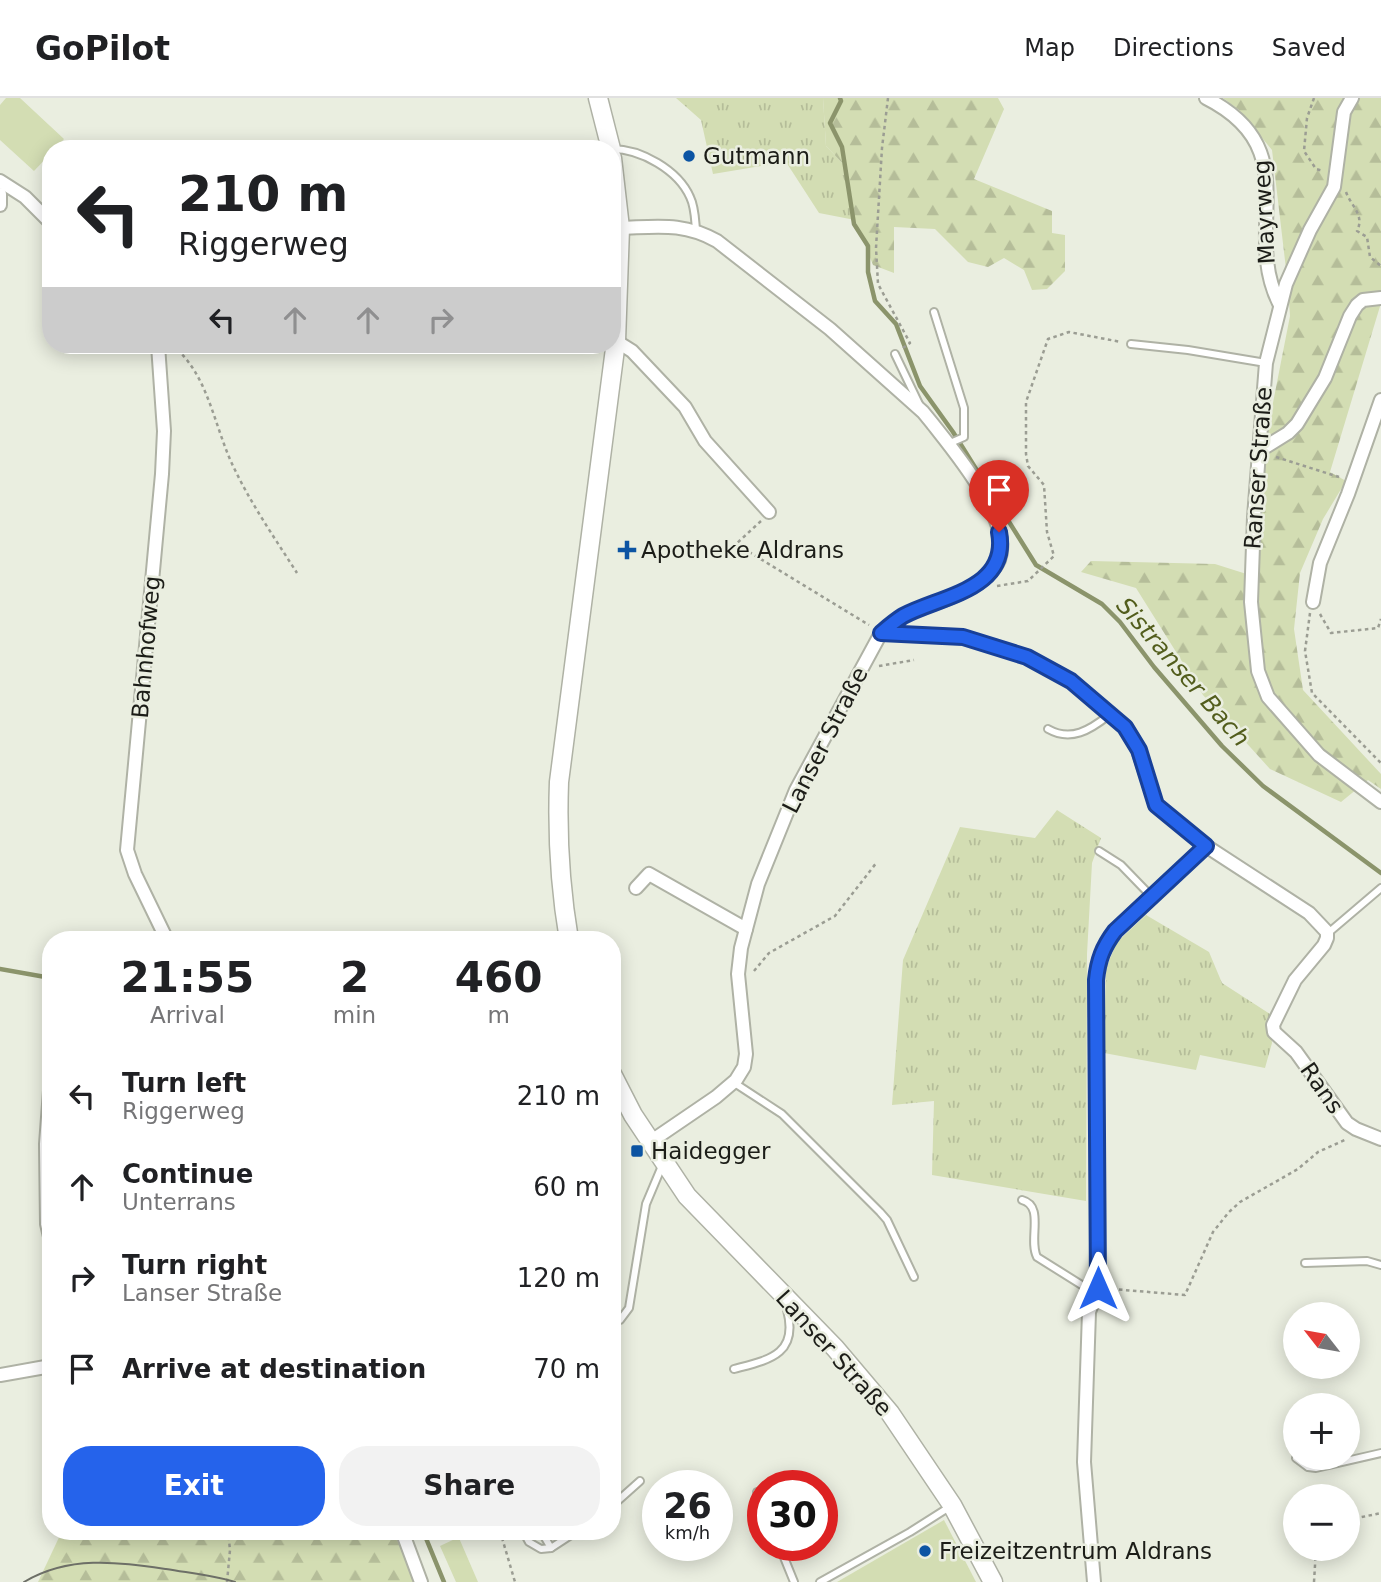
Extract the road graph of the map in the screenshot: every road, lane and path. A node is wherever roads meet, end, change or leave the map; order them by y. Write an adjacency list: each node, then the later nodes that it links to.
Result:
1 (598, 98): 6 (main road)
2 (888, 98): 20 (path)
3 (1206, 98): 18 (street, Mayrweg)
4 (1314, 98): 8 (path)
5 (1352, 98): 8 (street, Ranser Straße)
6 (610, 140)
7 (621, 150): 15 (lane)
8 (1337, 174): 18 (street, Ranser Straße)
9 (0, 181): 13 (street)
10 (1346, 192): 16 (path)
11 (0, 194): 12 (street)
12 (0, 205)
13 (42, 214)
14 (621, 228): 15 (street, Lanser Straße)
15 (696, 230): 29 (street, Lanser Straße)
16 (1381, 266)
17 (1381, 298): 31 (street)
18 (1280, 305): 27 (street, Ranser Straße)
19 (934, 312): 30 (lane)
20 (910, 343)
21 (621, 344): 33 (street)
22 (1131, 344): 27 (lane); 35 (path)
23 (159, 354): 53 (street, Bahnhofweg)
24 (184, 354): 34 (path)
25 (614, 354): 54 (main road)
26 (895, 354): 29 (lane)
27 (1266, 363): 31 (street, Ranser Straße)
28 (1381, 400): 32 (street)
29 (923, 412): 30 (street, Lanser Straße)
30 (952, 442): 35 (street, Lanser Straße)
31 (1259, 451): 32 (path); 45 (street, Ranser Straße)
32 (1353, 481): 36 (street)
33 (769, 512): 38 (path)
34 (297, 573)
35 (981, 580): 38 (street, Lanser Straße)
36 (1313, 602): 37 (path); 44 (path)
37 (1381, 619)
38 (881, 633): 40 (street, Lanser Straße); 41 (lane)
39 (915, 660): 40 (path)
40 (859, 672): 52 (street, Lanser Straße)
41 (1109, 715): 42 (lane); 43 (lane)
42 (1048, 729)
43 (1132, 737): 46 (street)
44 (1381, 763)
45 (1381, 802)
46 (1206, 846): 51 (street); 55 (street)
47 (1099, 851): 51 (lane)
48 (877, 862): 56 (path)
49 (636, 888): 52 (street)
50 (1381, 888): 55 (lane)
51 (1152, 896): 67 (street)
52 (746, 929): 56 (street, Lanser Straße)
53 (163, 931)
54 (568, 931)
55 (1327, 934): 59 (street, Rans)
56 (738, 993): 57 (street, Lanser Straße)
57 (733, 1082): 61 (street, Lanser Straße); 66 (lane)
58 (621, 1090): 61 (main road, Lanser Straße)
59 (1366, 1133): 60 (street, Rans); 67 (path)
60 (1381, 1139)
61 (650, 1142): 62 (main road, Lanser Straße)
62 (664, 1163): 68 (main road, Lanser Straße); 69 (lane)
63 (1022, 1200): 67 (lane)
64 (1305, 1263): 65 (lane)
65 (1381, 1265)
66 (914, 1277)
67 (1097, 1291): 95 (street)
68 (792, 1304): 71 (lane); 77 (main road, Lanser Straße)
69 (621, 1318)
70 (42, 1368): 72 (street)
71 (734, 1370)
72 (0, 1375)
73 (1381, 1453): 74 (lane)
74 (1360, 1458)
75 (640, 1481): 76 (lane)
76 (621, 1498)
77 (952, 1505): 93 (lane); 94 (main road, Lanser Straße)
78 (1381, 1513): 79 (path)
79 (1360, 1517)
80 (229, 1540): 89 (path)
81 (405, 1540): 90 (street)
82 (503, 1540): 91 (path)
83 (528, 1540): 86 (lane)
84 (546, 1540): 86 (lane)
85 (563, 1540): 86 (lane)
86 (551, 1548)
87 (785, 1561): 92 (lane)
88 (1315, 1561): 96 (path)
89 (227, 1582)
90 (421, 1582)
91 (515, 1582)
92 (794, 1582)
93 (820, 1582)
94 (993, 1582)
95 (1094, 1582)
96 (1314, 1582)

